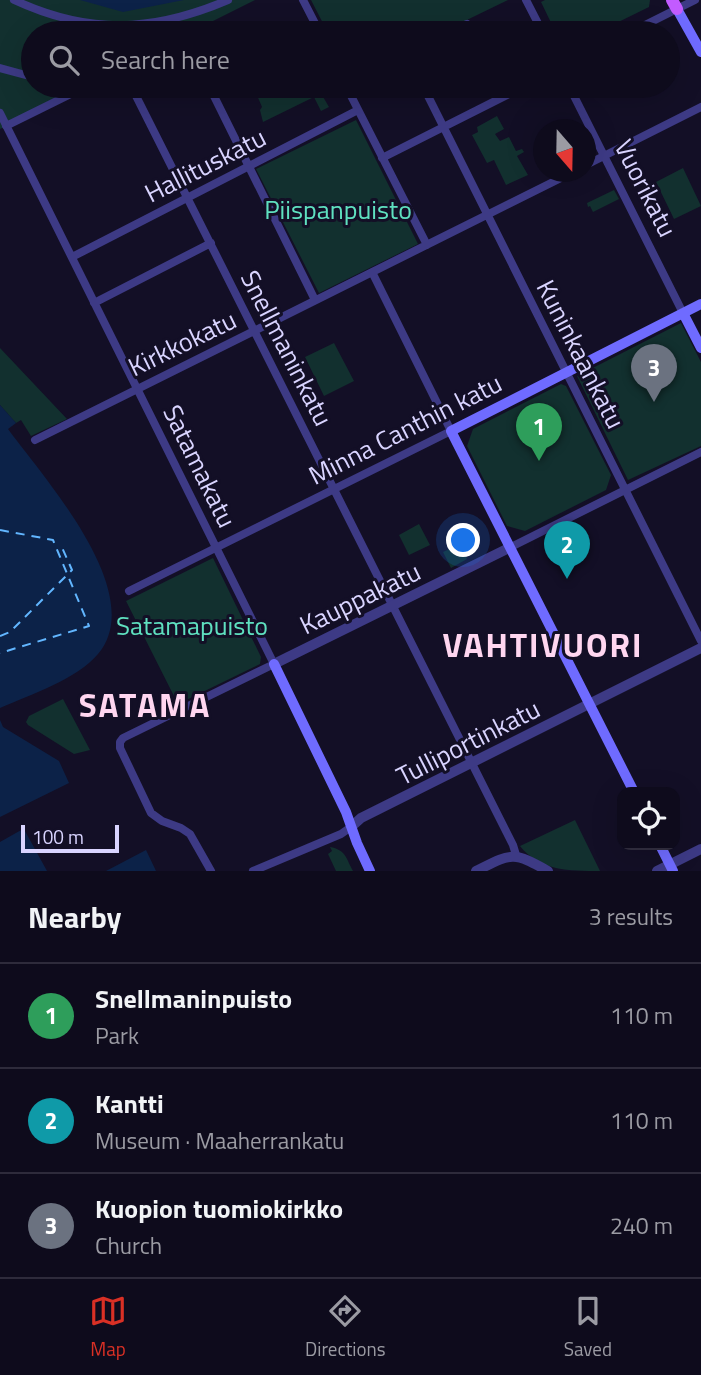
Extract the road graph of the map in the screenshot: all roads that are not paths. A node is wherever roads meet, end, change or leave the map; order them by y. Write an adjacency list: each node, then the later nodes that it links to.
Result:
1 (14, 0): 7 (street)
2 (228, 0): 8 (street)
3 (303, 0): 9 (street)
4 (526, 0): 10 (street)
5 (695, 0): 6 (street)
6 (675, 4): 11 (street); 12 (main road)
7 (72, 21)
8 (166, 21)
9 (314, 21)
10 (537, 21)
11 (648, 21)
12 (701, 52)
13 (0, 68): 14 (street)
14 (21, 74)
15 (62, 98): 25 (street)
16 (137, 98): 32 (street, Snellmaninkatu)
17 (215, 98): 30 (street)
18 (352, 98): 23 (street)
19 (428, 98): 26 (street, Kuninkaankatu)
20 (502, 98): 26 (street)
21 (575, 98): 27 (street, Vuorikatu)
22 (701, 107): 27 (street)
23 (358, 110): 28 (street); 30 (street, Hallituskatu)
24 (0, 113): 25 (street, Satamakatu)
25 (6, 126): 36 (street, Satamakatu)
26 (443, 127): 28 (street); 33 (street, Kuninkaankatu)
27 (604, 156): 29 (street); 41 (street, Vuorikatu)
28 (382, 158): 35 (street)
29 (596, 160)
30 (249, 166): 32 (street, Hallituskatu); 38 (street)
31 (553, 182): 33 (street, Kirkkokatu)
32 (188, 197): 34 (street, Snellmaninkatu); 36 (street, Hallituskatu)
33 (487, 215): 35 (street, Kirkkokatu); 44 (street, Kuninkaankatu)
34 (211, 243): 39 (street); 42 (street, Snellmaninkatu)
35 (427, 245): 37 (street, Kirkkokatu)
36 (72, 257): 39 (street, Satamakatu)
37 (372, 272): 38 (street, Kirkkokatu); 46 (street)
38 (315, 300): 42 (street, Kirkkokatu)
39 (94, 303): 45 (street, Satamakatu)
40 (701, 304): 41 (main road, Minna Canthin katu)
41 (683, 313): 43 (main road, Vuorikatu); 44 (main road, Minna Canthin katu)
42 (255, 330): 45 (street, Kirkkokatu); 49 (street, Snellmaninkatu)
43 (701, 348)
44 (566, 373): 46 (main road, Minna Canthin katu); 50 (street, Kuninkaankatu)
45 (137, 389): 47 (street, Kirkkokatu); 52 (street, Satamakatu)
46 (451, 431): 49 (street, Minna Canthin katu); 51 (main road)
47 (34, 440)
48 (701, 452): 50 (street, Kauppakatu)
49 (335, 490): 52 (street, Minna Canthin katu); 54 (street, Snellmaninkatu)
50 (625, 490): 51 (street, Kauppakatu); 55 (street, Kuninkaankatu)
51 (511, 547): 54 (street, Kauppakatu); 58 (main road)
52 (216, 548): 53 (street, Minna Canthin katu); 57 (street, Satamakatu)
53 (129, 591)
54 (393, 605): 57 (street, Kauppakatu); 59 (street, Snellmaninkatu)
55 (701, 641)
56 (701, 648): 58 (street, Tulliportinkatu)
57 (274, 664): 61 (main road, Satamakatu); 66 (street, Kauppakatu)
58 (590, 704): 59 (street, Tulliportinkatu); 60 (main road)
59 (471, 763): 61 (street, Tulliportinkatu); 64 (street, Snellmaninkatu)
60 (632, 787)
61 (351, 827): 67 (street, Tulliportinkatu); 68 (main road, Satamakatu)
62 (701, 849): 65 (street)
63 (662, 850): 65 (main road)
64 (516, 855): 69 (street); 70 (street)
65 (671, 868): 71 (street)
66 (211, 871)
67 (253, 871)
68 (370, 871)
69 (476, 871)
70 (548, 871)
71 (657, 871)

